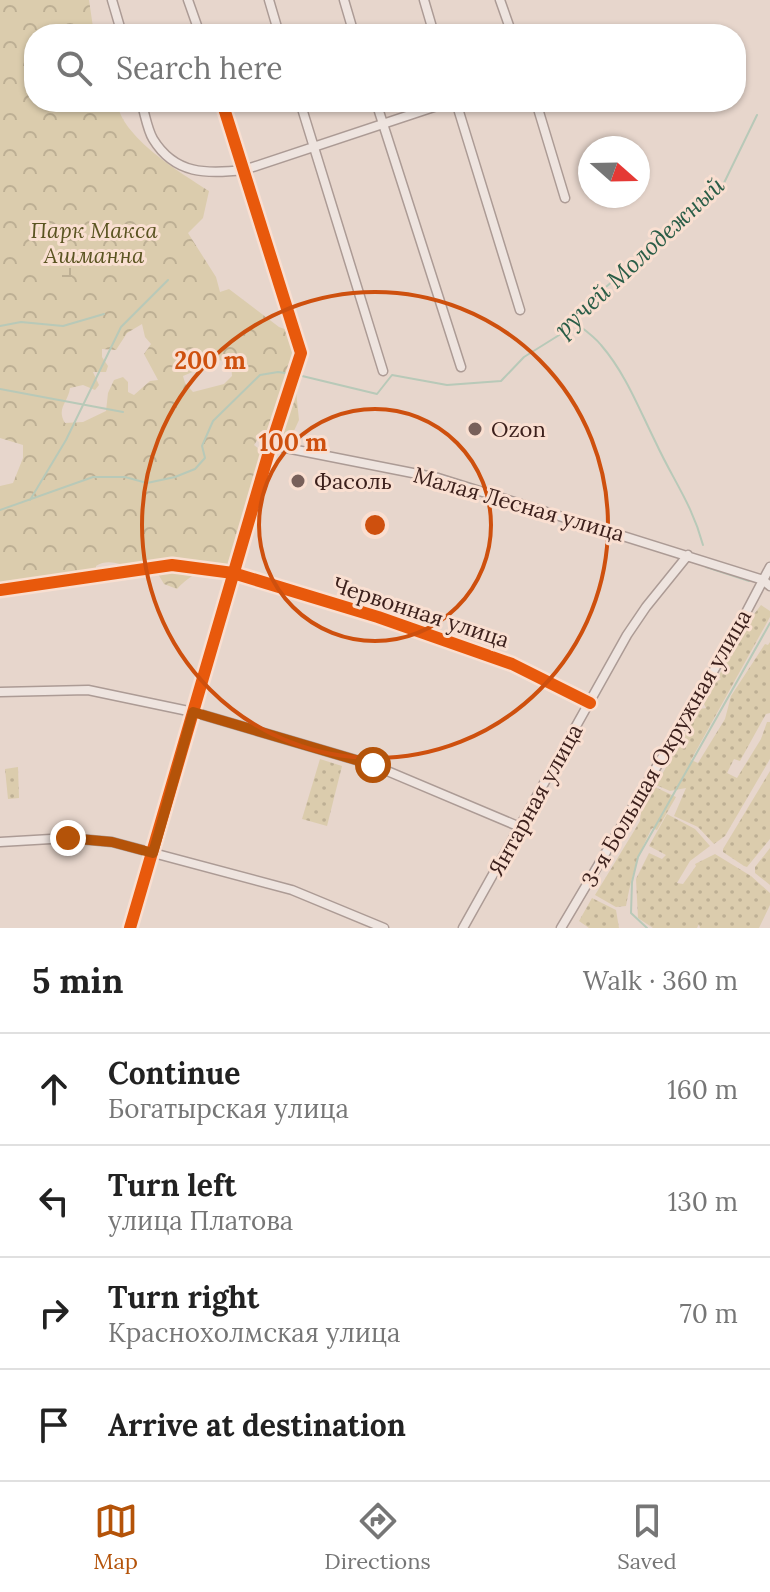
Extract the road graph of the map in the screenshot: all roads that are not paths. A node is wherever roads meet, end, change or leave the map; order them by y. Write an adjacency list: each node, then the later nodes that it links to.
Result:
1 (112, 0): 7 (street)
2 (188, 0): 8 (street)
3 (269, 0): 9 (street)
4 (344, 0): 10 (street)
5 (424, 0): 11 (street)
6 (500, 0): 12 (street)
7 (119, 24)
8 (196, 24)
9 (276, 24)
10 (351, 24)
11 (431, 24)
12 (508, 24)
13 (144, 112): 22 (street)
14 (225, 112): 22 (street)
15 (303, 112): 21 (street)
16 (379, 112): 20 (street)
17 (417, 112): 20 (street)
18 (459, 112): 24 (street)
19 (539, 112): 23 (street)
20 (382, 123): 21 (street); 25 (street)
21 (313, 145): 22 (street); 26 (street)
22 (244, 170): 27 (street)
23 (565, 198)
24 (520, 310)
25 (461, 367)
26 (383, 371)
27 (271, 445): 28 (street, Малая Лесная улица); 30 (street)
28 (688, 555): 31 (street, Малая Лесная улица); 34 (street, Янтарная улица)
29 (770, 567): 31 (street, 3-я Большая Окружная улица)
30 (233, 573): 32 (street, Червонная улица); 34 (street, Червонная улица); 35 (street)
31 (766, 583): 42 (street, 3-я Большая Окружная улица)
32 (0, 590)
33 (0, 692): 35 (street)
34 (590, 703): 36 (street, Янтарная улица)
35 (193, 712): 36 (street); 38 (street)
36 (520, 827): 41 (street, Янтарная улица)
37 (0, 842): 38 (street)
38 (153, 853): 39 (street); 40 (street)
39 (130, 928)
40 (384, 928)
41 (463, 928)
42 (561, 928)

